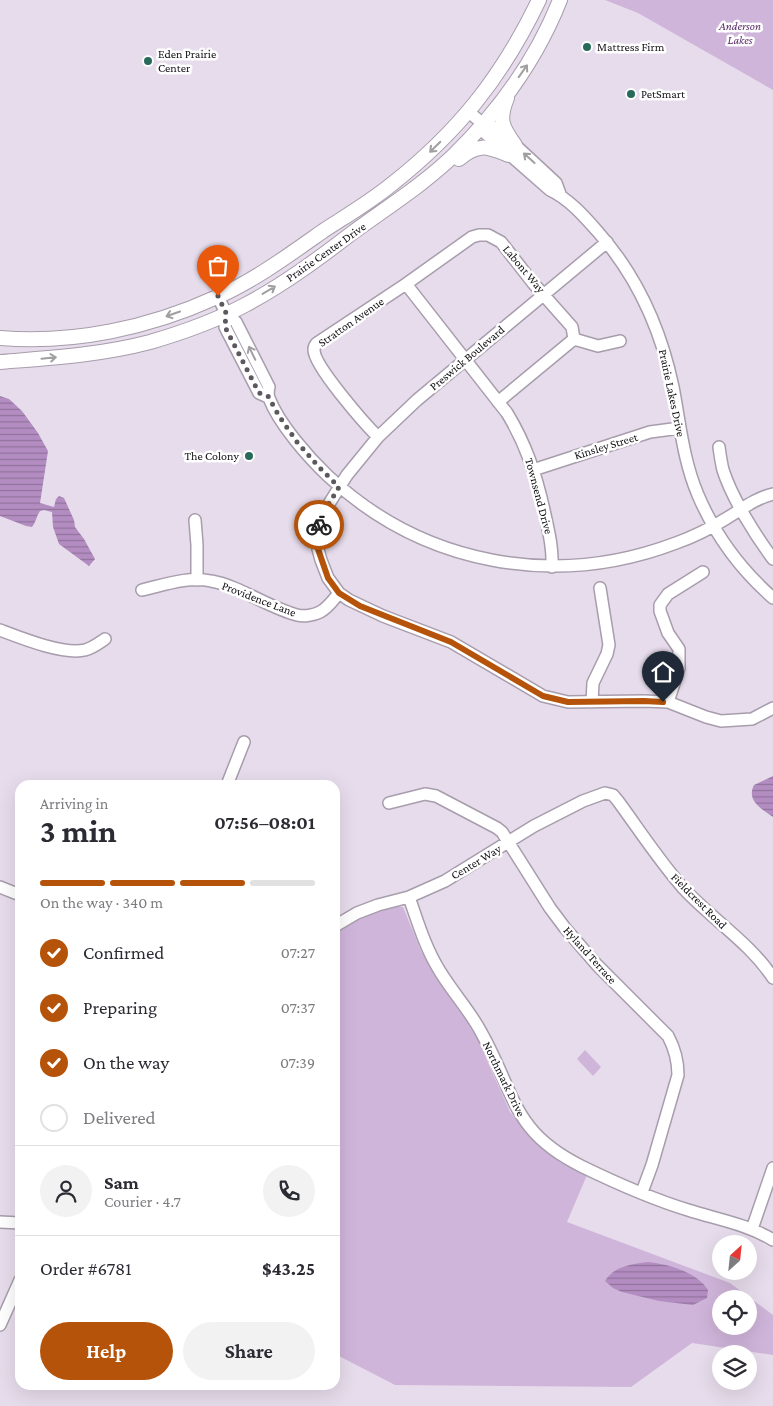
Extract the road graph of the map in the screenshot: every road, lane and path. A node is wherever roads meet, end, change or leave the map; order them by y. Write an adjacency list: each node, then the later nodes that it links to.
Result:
1 (539, 0): 4 (main road, Prairie Center Drive)
2 (560, 0): 3 (main road, Prairie Center Drive, one-way to 2)
3 (511, 89): 5 (main road, Prairie Center Drive); 6 (main road)
4 (469, 112): 5 (street, Prairie Lakes Drive); 11 (main road, Prairie Center Drive, one-way to 11)
5 (483, 124): 6 (street, Prairie Lakes Drive); 7 (main road, Prairie Center Drive)
6 (512, 150): 7 (main road); 8 (street, Prairie Lakes Drive)
7 (398, 199): 12 (main road, Prairie Center Drive, one-way to 7)
8 (607, 242): 10 (street, Preswick Boulevard); 19 (street, Prairie Lakes Drive)
9 (406, 284): 10 (street, Labont Way); 16 (street, Townsend Drive); 20 (street, Stratton Avenue)
10 (544, 294): 14 (street, Labont Way); 16 (street, Preswick Boulevard)
11 (218, 296): 12 (street); 13 (main road, Prairie Center Drive, one-way to 13)
12 (226, 313): 17 (main road, Prairie Center Drive, one-way to 12); 23 (street)
13 (0, 338)
14 (574, 339): 15 (street); 18 (street)
15 (620, 341)
16 (466, 361): 18 (street, Townsend Drive); 20 (street, Preswick Boulevard)
17 (0, 362)
18 (498, 402): 22 (street, Townsend Drive)
19 (680, 428): 22 (street, Kinsley Street); 27 (street, Prairie Lakes Drive)
20 (378, 437): 23 (street, Preswick Boulevard)
21 (719, 447): 25 (street)
22 (533, 470): 29 (street, Townsend Drive)
23 (339, 487): 29 (street); 34 (street, Preswick Boulevard)
24 (773, 494): 25 (street)
25 (742, 509): 27 (street); 28 (street)
26 (195, 520): 31 (street)
27 (713, 526): 29 (street); 35 (street, Prairie Lakes Drive)
28 (773, 559)
29 (552, 567)
30 (703, 572): 39 (street)
31 (197, 580): 33 (street, Providence Lane); 34 (street, Providence Lane)
32 (600, 588): 38 (street)
33 (142, 590)
34 (339, 593): 38 (street)
35 (773, 598)
36 (0, 630): 37 (street)
37 (105, 639)
38 (592, 702): 39 (street)
39 (668, 702): 40 (street)
40 (773, 708)
41 (244, 742): 42 (street)
42 (229, 780)
43 (613, 795): 45 (street, Center Way); 50 (street, Fieldcrest Road)
44 (388, 803): 45 (street, Hyland Terrace)
45 (509, 842): 48 (street, Center Way); 52 (street, Hyland Terrace)
46 (0, 887): 47 (street)
47 (15, 893)
48 (409, 897): 49 (street, Center Way); 52 (street, Northmark Drive)
49 (340, 923)
50 (773, 978)
51 (773, 1168): 55 (street)
52 (642, 1192): 55 (street, Northmark Drive)
53 (0, 1222): 54 (street)
54 (15, 1223)
55 (752, 1229): 56 (street, Northmark Drive)
56 (773, 1240)
57 (15, 1291): 58 (street)
58 (0, 1325)

